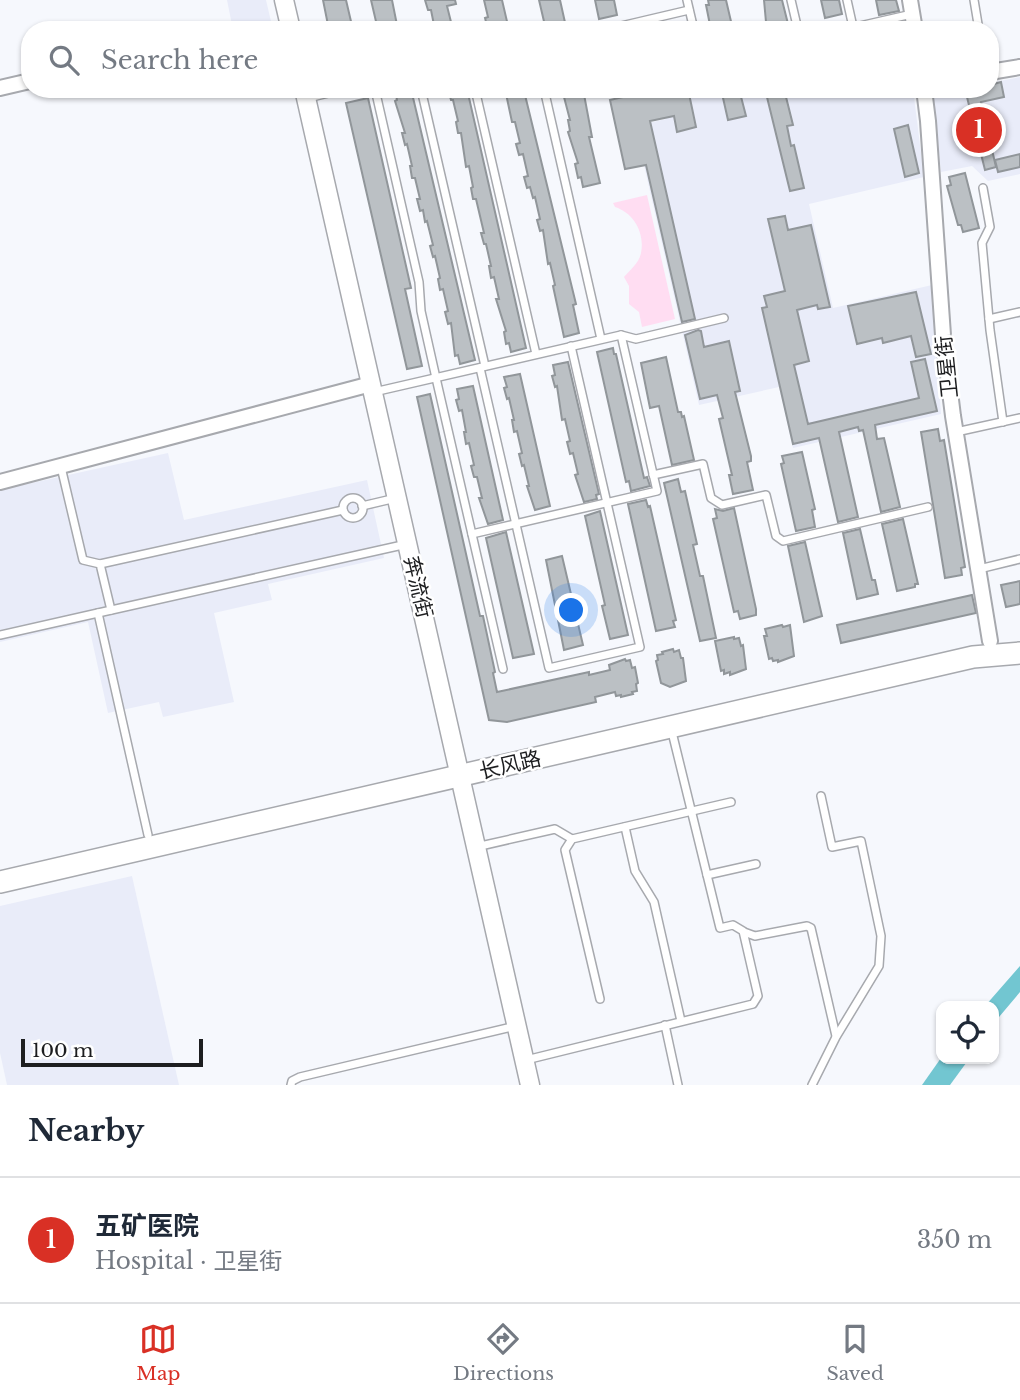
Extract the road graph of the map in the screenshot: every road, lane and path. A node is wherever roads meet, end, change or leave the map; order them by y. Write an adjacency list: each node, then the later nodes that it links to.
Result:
1 (284, 0): 8 (street)
2 (687, 0): 7 (lane)
3 (791, 0): 11 (lane)
4 (847, 0): 12 (lane)
5 (974, 0): 14 (lane)
6 (911, 7): 13 (lane)
7 (690, 10): 9 (lane); 10 (lane)
8 (289, 21)
9 (643, 21)
10 (692, 21)
11 (796, 21)
12 (852, 21)
13 (870, 21)
14 (978, 21)
15 (1020, 67): 16 (street)
16 (999, 70)
17 (21, 83): 18 (street)
18 (0, 88)
19 (306, 98): 35 (street, 奔流街)
20 (377, 98): 34 (lane)
21 (423, 98): 33 (lane)
22 (477, 98): 32 (lane)
23 (546, 98): 30 (lane)
24 (925, 98): 38 (street, 卫星街)
25 (983, 188): 28 (lane)
26 (1020, 312): 28 (lane)
27 (724, 318): 29 (lane)
28 (989, 319): 37 (lane)
29 (621, 335): 30 (lane); 40 (lane)
30 (601, 339): 31 (lane)
31 (571, 346): 32 (lane); 43 (lane)
32 (536, 355): 33 (lane)
33 (482, 367): 34 (lane); 47 (lane)
34 (436, 378): 35 (lane); 48 (lane)
35 (372, 388): 39 (street); 42 (street, 奔流街)
36 (1020, 418): 37 (lane)
37 (1003, 422): 38 (lane)
38 (955, 432): 52 (street, 卫星街)
39 (61, 467): 41 (street); 51 (lane)
40 (653, 475): 43 (lane); 45 (lane)
41 (0, 482)
42 (397, 498): 44 (lane); 49 (street, 奔流街)
43 (607, 503): 47 (lane); 47 (lane)
44 (362, 506): 46 (lane); 46 (lane)
45 (928, 507)
46 (343, 510): 51 (lane)
47 (516, 524): 48 (lane)
48 (472, 534): 59 (lane)
49 (408, 544): 53 (lane); 61 (street, 奔流街)
50 (1020, 559): 52 (lane)
51 (100, 564): 53 (lane)
52 (979, 569): 57 (street, 卫星街)
53 (111, 610): 54 (lane)
54 (98, 613): 55 (lane); 66 (lane)
55 (0, 635)
56 (1020, 640): 57 (main road, 长风路)
57 (990, 642): 61 (main road, 长风路)
58 (1020, 653): 60 (main road, 长风路)
59 (503, 669)
60 (670, 727): 61 (main road, 长风路); 64 (lane)
61 (459, 769): 66 (main road, 长风路); 68 (street, 奔流街); 72 (main road, 长风路)
62 (821, 796): 78 (lane)
63 (731, 802): 64 (lane)
64 (690, 812): 65 (lane); 71 (lane)
65 (625, 827): 67 (lane); 75 (lane)
66 (148, 835): 70 (main road, 长风路)
67 (572, 839): 68 (lane); 74 (lane)
68 (476, 847): 77 (street, 奔流街)
69 (756, 864): 71 (lane)
70 (0, 869)
71 (707, 875): 73 (lane)
72 (0, 882)
73 (743, 931): 75 (lane); 78 (lane)
74 (600, 999)
75 (681, 1021): 76 (lane)
76 (664, 1025): 79 (lane); 82 (lane)
77 (517, 1026): 79 (street, 奔流街); 80 (lane)
78 (836, 1037): 83 (lane)
79 (525, 1060): 81 (street, 奔流街)
80 (291, 1085)
81 (530, 1085)
82 (678, 1085)
83 (812, 1085)

